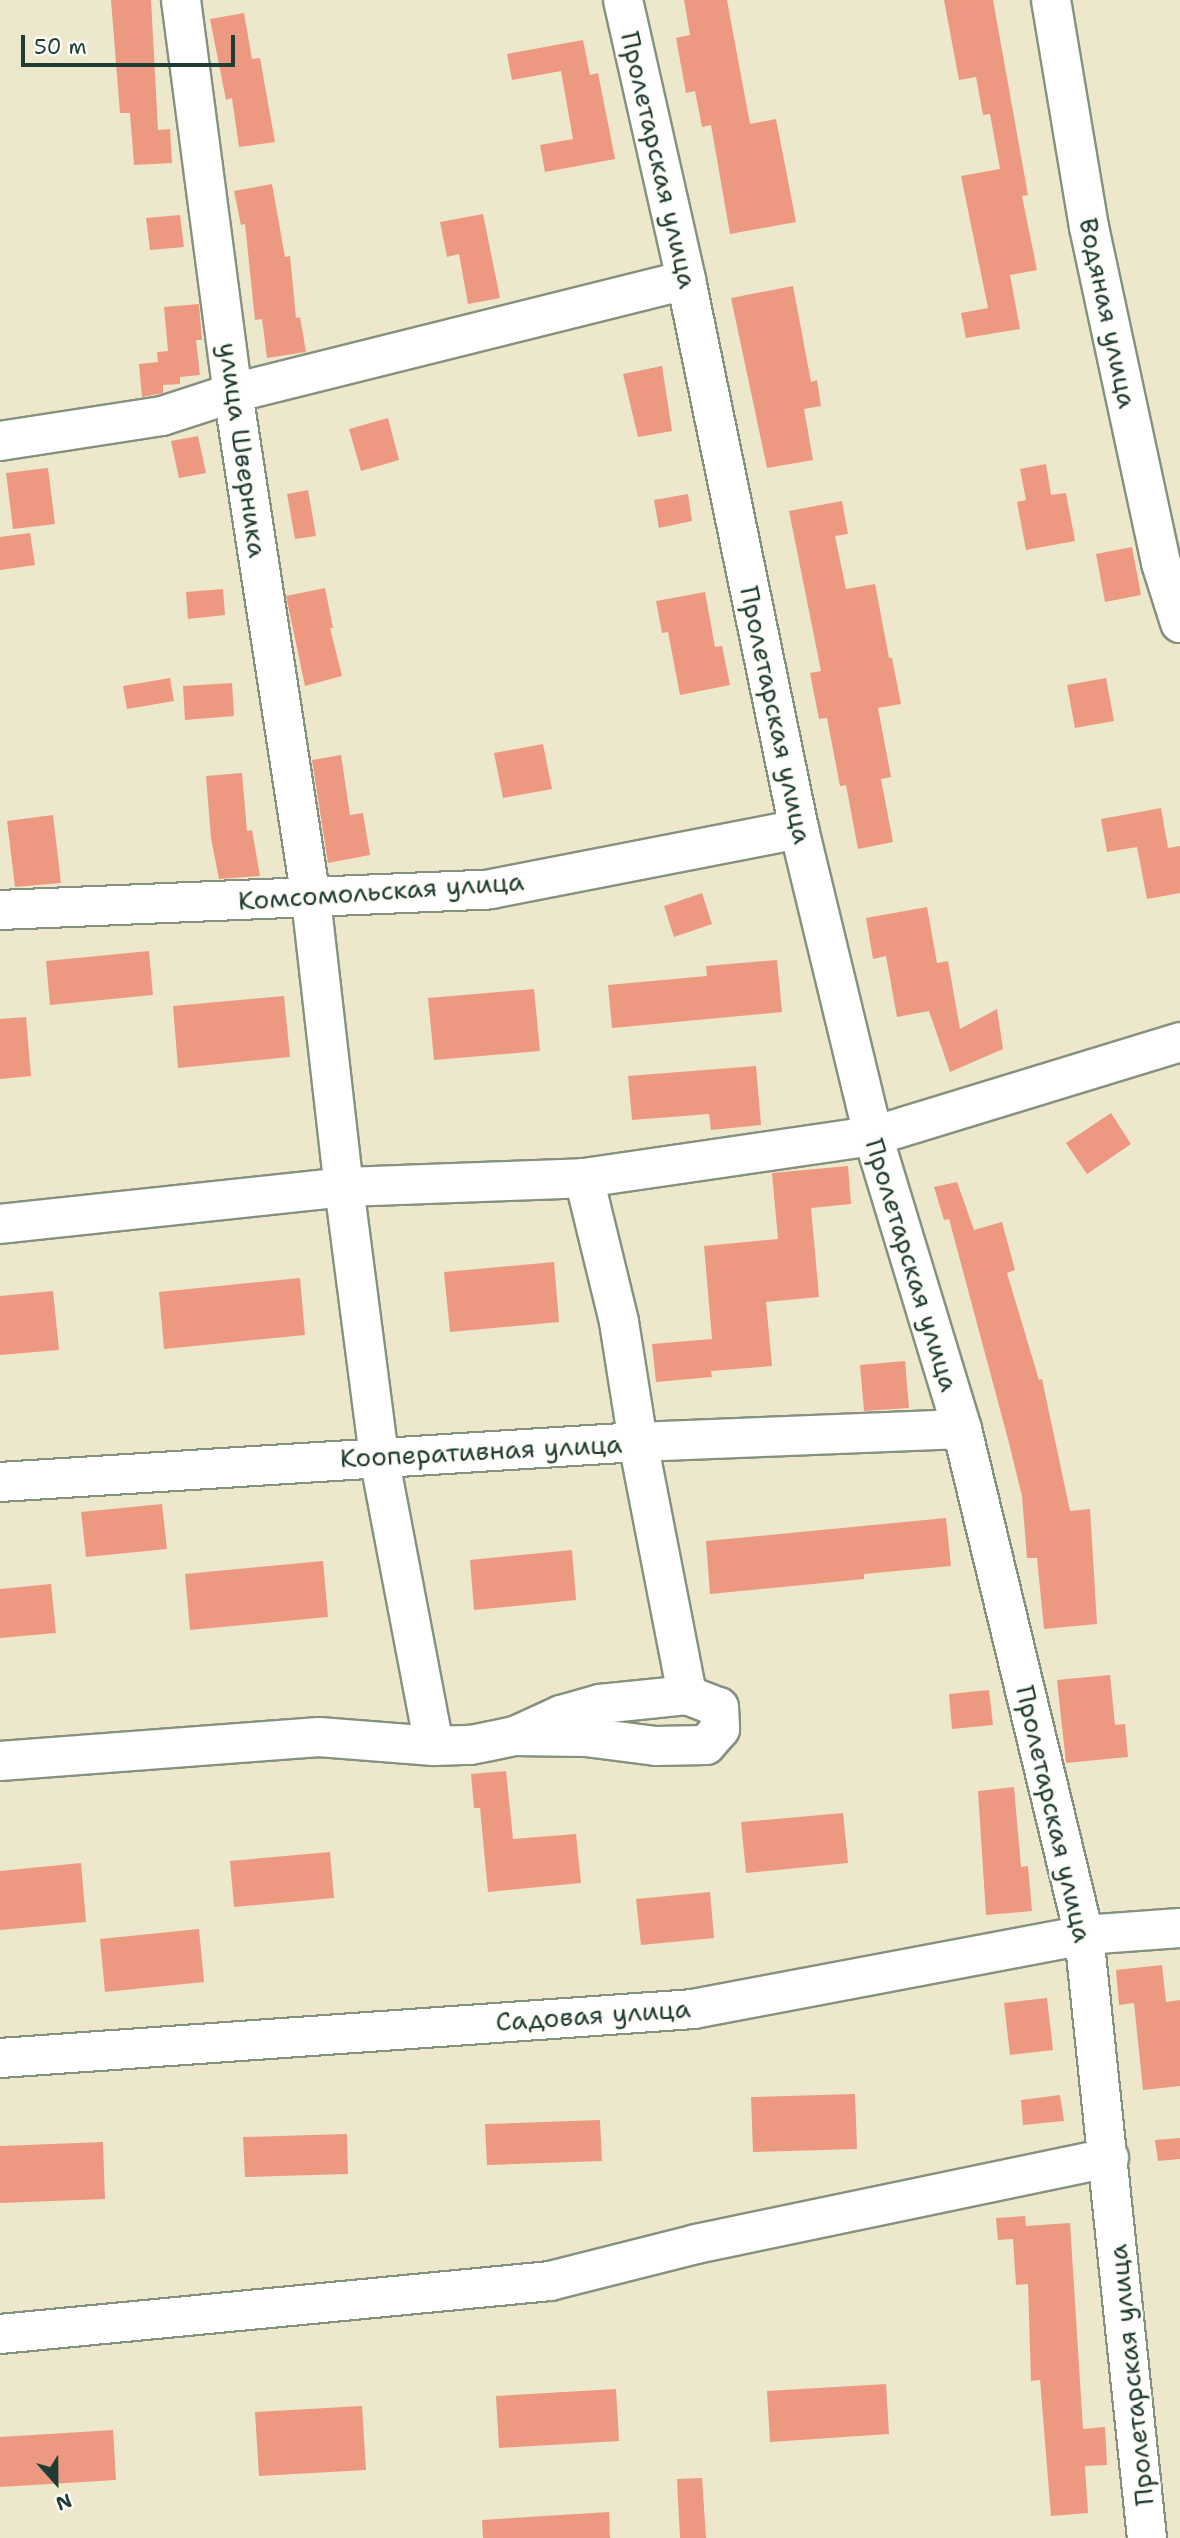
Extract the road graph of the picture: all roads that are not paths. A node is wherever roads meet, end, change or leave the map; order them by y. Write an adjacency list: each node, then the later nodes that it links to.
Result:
1 (181, 0): 5 (street, улица Шверника)
2 (623, 0): 4 (street, Пролетарская улица)
3 (1051, 0): 7 (street, Водяная улица)
4 (686, 280): 5 (street); 8 (street, Пролетарская улица)
5 (233, 393): 6 (street); 9 (street, улица Шверника)
6 (0, 441)
7 (1180, 623)
8 (799, 829): 9 (street, Комсомольская улица); 12 (street, Пролетарская улица)
9 (311, 899): 10 (street, Комсомольская улица); 14 (street, улица Шверника)
10 (0, 910)
11 (1180, 1042): 12 (street)
12 (873, 1136): 13 (street); 16 (street, Пролетарская улица)
13 (584, 1178): 14 (street); 17 (street)
14 (344, 1187): 15 (street); 18 (street, улица Шверника)
15 (0, 1224)
16 (962, 1429): 17 (street, Кооперативная улица); 25 (street, Пролетарская улица)
17 (638, 1442): 18 (street, Кооперативная улица); 20 (street)
18 (379, 1457): 19 (street, Кооперативная улица); 22 (street, улица Шверника)
19 (0, 1482)
20 (687, 1695): 21 (street); 21 (street)
21 (515, 1736): 22 (street)
22 (434, 1746): 23 (street)
23 (0, 1761)
24 (1180, 1928): 25 (street, Садовая улица)
25 (1084, 1935): 26 (street, Садовая улица); 27 (street, Пролетарская улица)
26 (0, 2058)
27 (1108, 2158): 28 (street); 29 (street, Пролетарская улица)
28 (0, 2334)
29 (1147, 2538)

